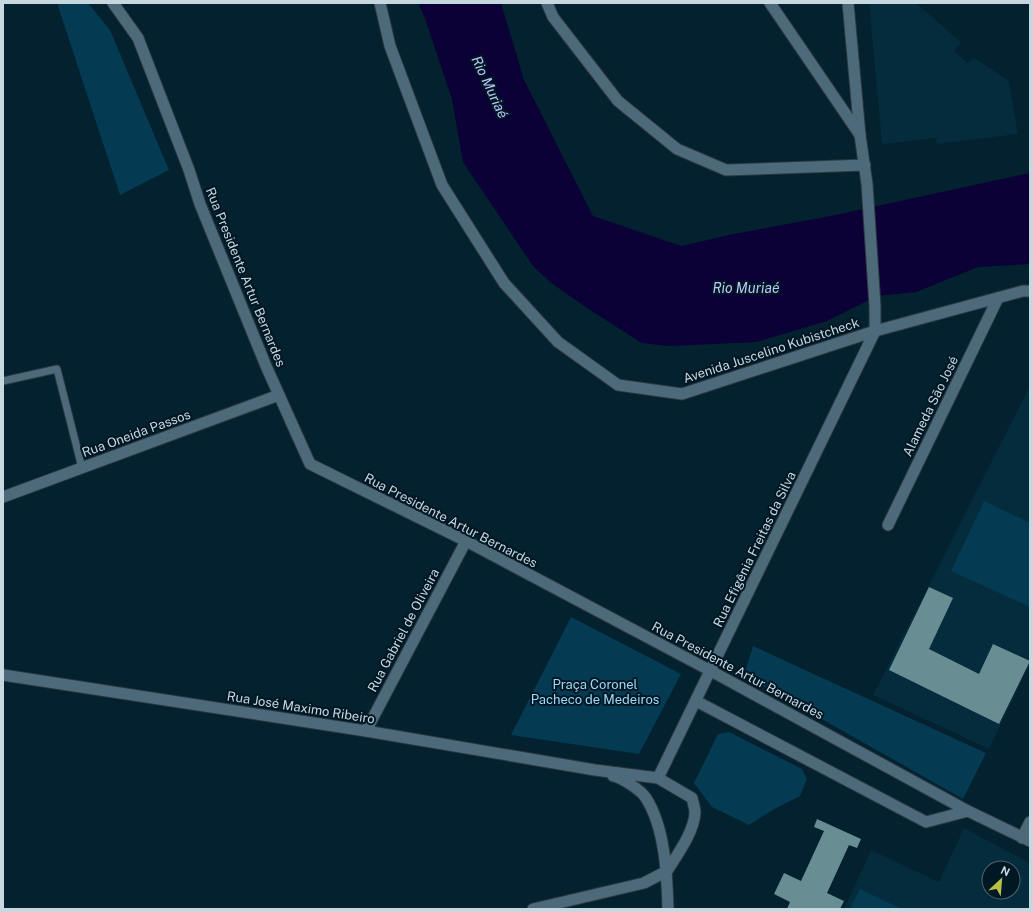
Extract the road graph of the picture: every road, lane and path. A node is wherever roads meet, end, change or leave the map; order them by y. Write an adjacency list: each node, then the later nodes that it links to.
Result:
1 (112, 3): 12 (street, Rua Presidente Artur Bernardes)
2 (380, 3): 10 (street, Avenida Juscelino Kubistcheck)
3 (546, 3): 7 (street)
4 (770, 3): 6 (street)
5 (848, 3): 6 (street)
6 (860, 135): 7 (street)
7 (865, 165): 10 (street)
8 (1030, 291): 9 (street, Avenida Juscelino Kubistcheck)
9 (998, 298): 10 (street, Avenida Juscelino Kubistcheck); 15 (street, Alameda São José)
10 (875, 331): 17 (street, Rua Efigênia Freitas da Silva)
11 (3, 381): 13 (lane)
12 (279, 395): 13 (street, Rua Oneida Passos); 16 (street, Rua Presidente Artur Bernardes)
13 (82, 468): 14 (street, Rua Oneida Passos)
14 (3, 497)
15 (888, 525)
16 (466, 541): 17 (street, Rua Presidente Artur Bernardes); 20 (street, Rua Gabriel de Oliveira)
17 (711, 671): 19 (street, Rua Efigênia Freitas da Silva); 23 (street, Rua Presidente Artur Bernardes)
18 (3, 675): 20 (street, Rua José Maximo Ribeiro)
19 (696, 701): 22 (street, Rua Efigênia Freitas da Silva); 23 (street)
20 (366, 731): 21 (street, Rua José Maximo Ribeiro)
21 (595, 770): 22 (street); 26 (street)
22 (658, 778): 26 (street)
23 (968, 811): 25 (street, Rua Presidente Artur Bernardes)
24 (1030, 822): 25 (street)
25 (1026, 840)
26 (667, 871): 27 (street); 28 (street)
27 (532, 909)
28 (668, 909)

